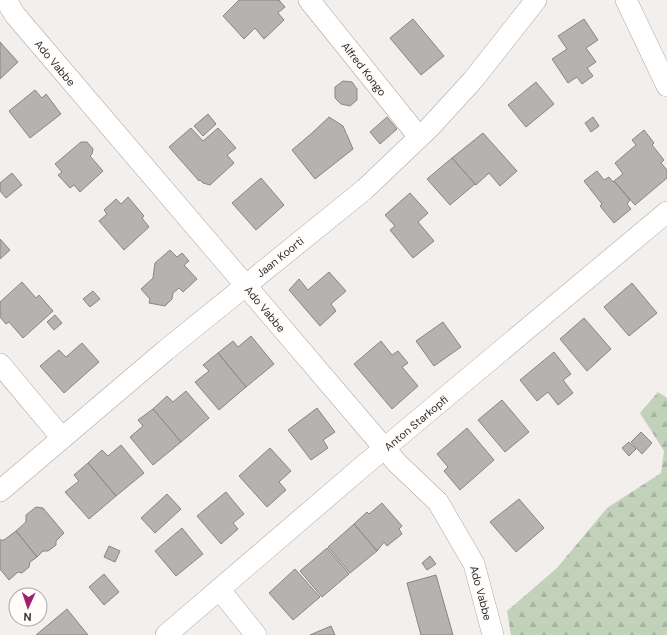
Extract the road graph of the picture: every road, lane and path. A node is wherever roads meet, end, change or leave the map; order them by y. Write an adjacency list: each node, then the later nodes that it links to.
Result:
1 (6, 0): 8 (street, Ado Vabbe)
2 (309, 0): 6 (street, Alfred Kongo)
3 (536, 0): 6 (street, Jaan Koorti)
4 (626, 0): 5 (street)
5 (667, 86)
6 (419, 137): 8 (street, Jaan Koorti)
7 (667, 212): 11 (street, Anton Starkopfi)
8 (245, 286): 10 (street, Jaan Koorti); 11 (street, Ado Vabbe)
9 (0, 364): 10 (street)
10 (62, 438): 12 (street, Jaan Koorti)
11 (384, 449): 13 (street, Anton Starkopfi); 16 (street, Ado Vabbe)
12 (0, 491)
13 (220, 590): 14 (street, Anton Starkopfi); 15 (street)
14 (166, 635)
15 (256, 635)
16 (492, 635)

